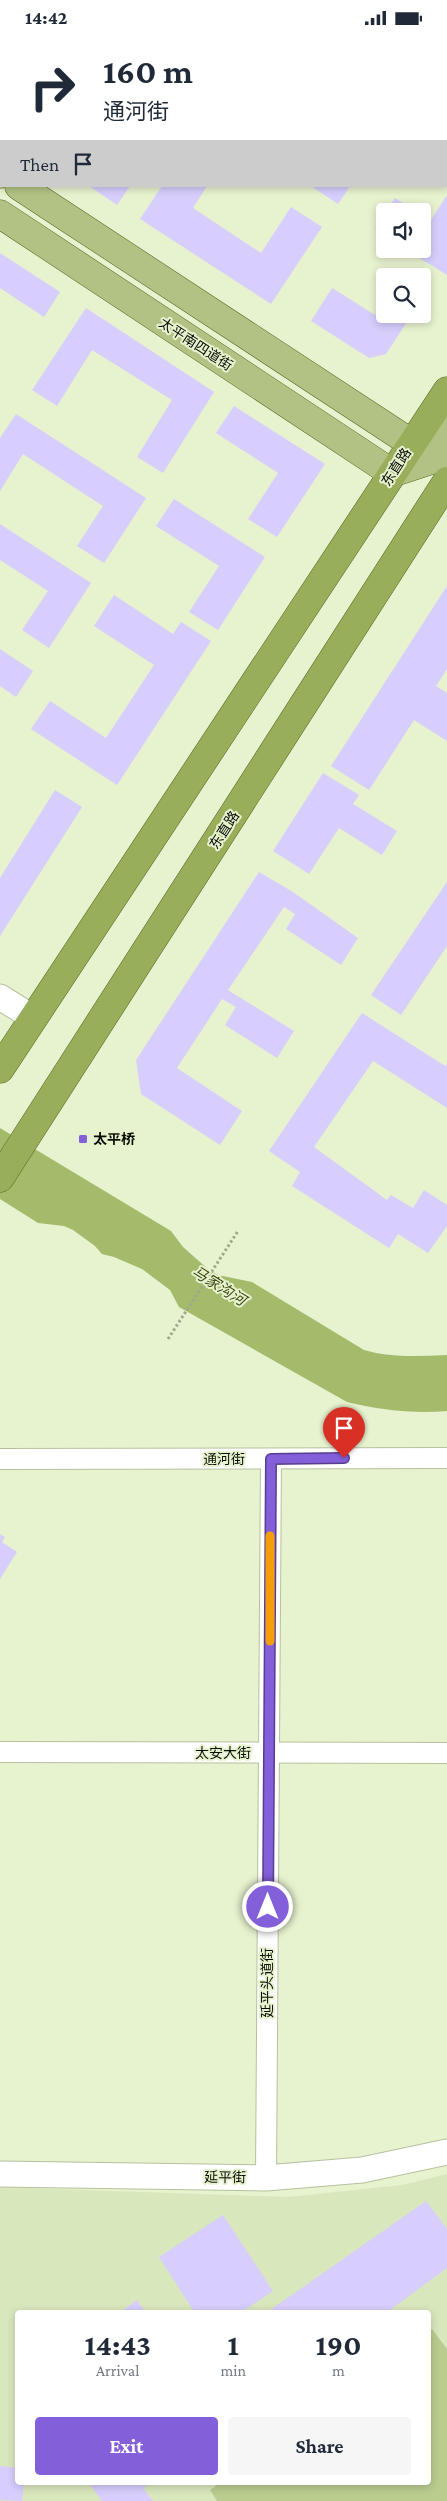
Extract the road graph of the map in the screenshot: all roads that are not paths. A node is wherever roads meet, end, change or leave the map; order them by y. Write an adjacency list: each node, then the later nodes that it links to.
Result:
1 (21, 187): 5 (main road)
2 (0, 215): 7 (main road, 太平南四道街)
3 (447, 391): 5 (highway, 东直路)
4 (447, 430): 5 (main road)
5 (411, 443): 7 (highway, 东直路)
6 (447, 455): 7 (main road)
7 (392, 473): 10 (highway, 东直路)
8 (446, 483): 12 (highway, 东直路)
9 (0, 997): 10 (street)
10 (32, 1017): 11 (highway, 东直路)
11 (0, 1069)
12 (0, 1178)
13 (447, 1458): 15 (street, 通河街)
14 (0, 1459): 15 (street, 通河街)
15 (271, 1459): 17 (street, 延平头道街)
16 (0, 1752): 17 (street, 太安大街)
17 (269, 1753): 18 (street, 太安大街); 21 (street, 延平头道街)
18 (447, 1753)
19 (447, 2152): 21 (street, 延平街)
20 (0, 2173): 21 (street, 延平街)
21 (266, 2178)

